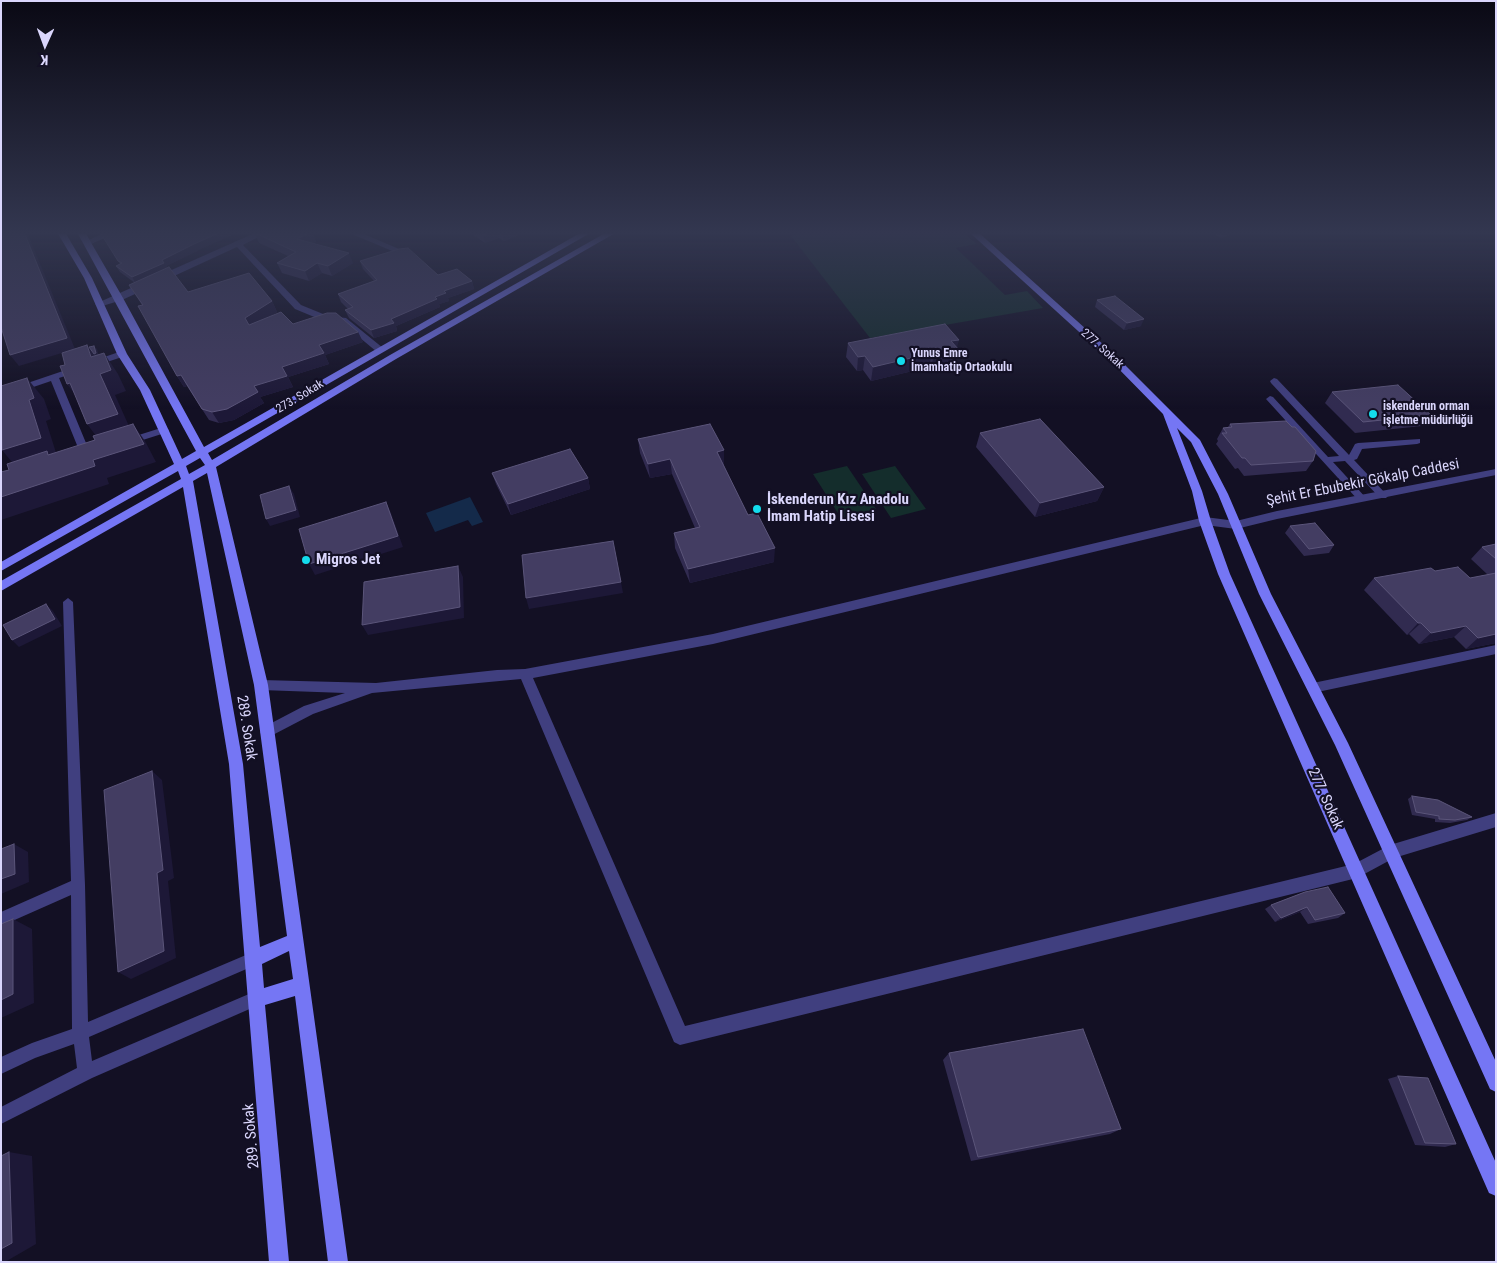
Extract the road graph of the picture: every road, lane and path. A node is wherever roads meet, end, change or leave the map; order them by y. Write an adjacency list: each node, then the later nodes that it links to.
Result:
1 (93, 291): 9 (street, 289. Sokak)
2 (115, 291): 8 (street)
3 (135, 291): 8 (street)
4 (283, 291): 10 (street)
5 (484, 291): 10 (street, 273. Sokak)
6 (509, 291): 27 (street, 273. Sokak)
7 (1038, 291): 16 (street, 277. Sokak)
8 (119, 298): 9 (street); 22 (street)
9 (99, 304): 11 (street, 289. Sokak)
10 (380, 350): 22 (street, 273. Sokak)
11 (122, 354): 12 (street); 19 (street, 289. Sokak)
12 (54, 377): 14 (street); 23 (street)
13 (1274, 381): 17 (lane)
14 (1, 395)
15 (1270, 399): 18 (lane)
16 (1164, 408): 32 (street, 277. Sokak); 33 (street, 277. Sokak)
17 (1306, 415): 18 (lane); 24 (lane)
18 (1286, 417): 25 (lane)
19 (164, 430): 21 (street); 26 (street, 289. Sokak)
20 (1417, 441): 24 (lane)
21 (120, 444)
22 (202, 451): 26 (street, 273. Sokak); 27 (street)
23 (86, 455)
24 (1347, 458): 25 (lane); 30 (lane)
25 (1326, 460): 31 (lane)
26 (180, 465): 29 (street, 289. Sokak); 34 (street, 273. Sokak)
27 (210, 465): 29 (street, 273. Sokak); 39 (street)
28 (1496, 472): 30 (street, Şehit Er Ebubekir Gökalp Caddesi)
29 (186, 480): 35 (street, 273. Sokak); 49 (street, 289. Sokak)
30 (1382, 496): 31 (street, Şehit Er Ebubekir Gökalp Caddesi)
31 (1362, 499): 33 (street, Şehit Er Ebubekir Gökalp Caddesi)
32 (1205, 521): 33 (street); 38 (street); 45 (street, 277. Sokak)
33 (1236, 525): 41 (street, 277. Sokak)
34 (1, 567)
35 (1, 587)
36 (68, 602): 46 (lane)
37 (1496, 649): 41 (lane)
38 (525, 674): 40 (street); 45 (street)
39 (261, 685): 40 (street); 42 (street)
40 (376, 688): 42 (street)
41 (1313, 688): 44 (street, 277. Sokak)
42 (268, 732): 48 (street)
43 (1496, 820): 44 (street)
44 (1390, 852): 45 (street); 55 (street, 277. Sokak)
45 (1357, 871): 57 (street, 277. Sokak)
46 (78, 885): 47 (lane); 52 (lane)
47 (1, 919)
48 (296, 940): 49 (street); 50 (street)
49 (253, 958): 51 (street, 289. Sokak); 52 (lane)
50 (302, 985): 51 (street); 59 (street)
51 (256, 999): 54 (lane); 58 (street, 289. Sokak)
52 (80, 1032): 53 (lane); 54 (lane)
53 (1, 1066)
54 (86, 1072): 56 (lane)
55 (1496, 1083)
56 (1, 1116)
57 (1496, 1186)
58 (279, 1262)
59 (338, 1262)

